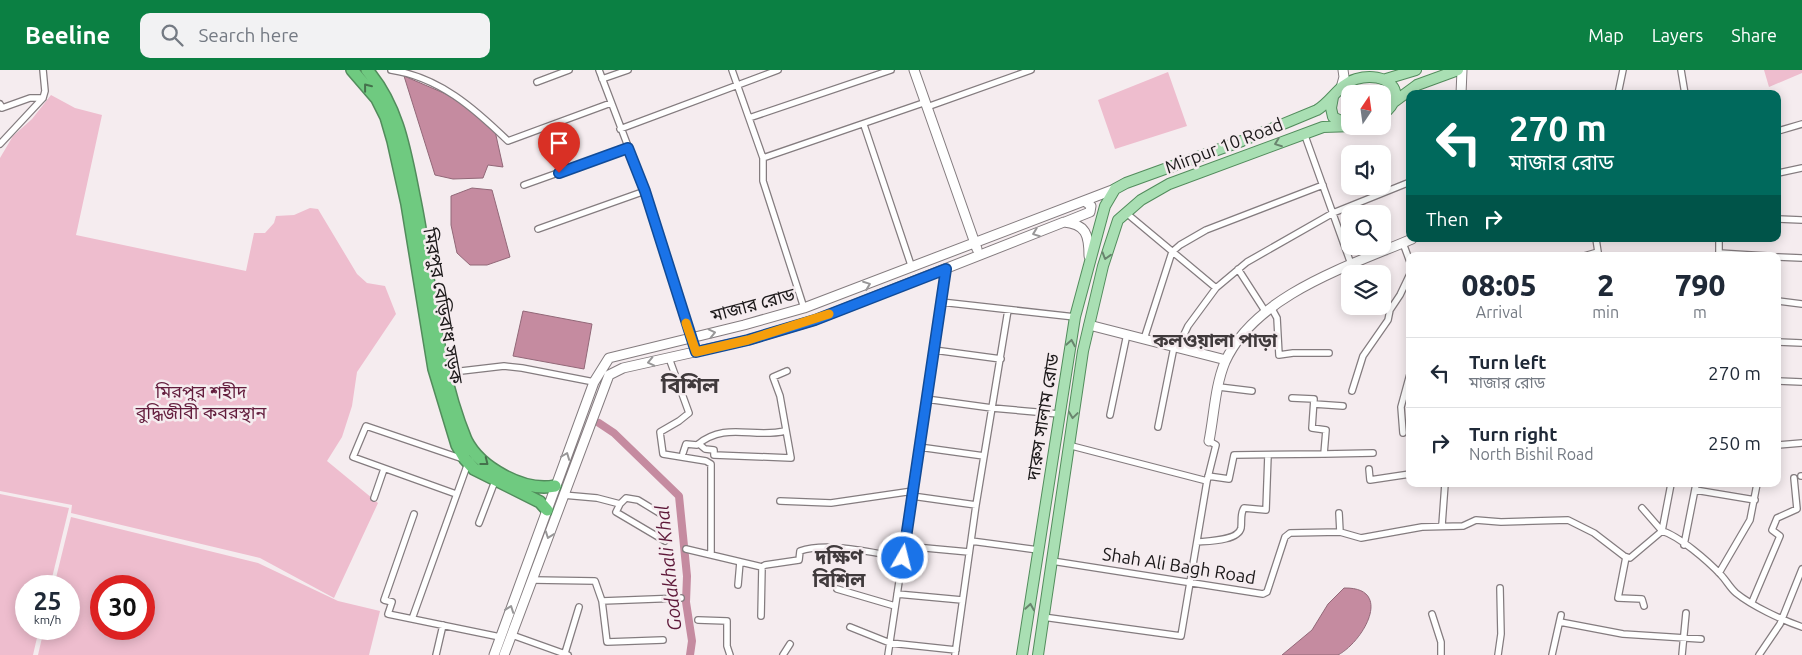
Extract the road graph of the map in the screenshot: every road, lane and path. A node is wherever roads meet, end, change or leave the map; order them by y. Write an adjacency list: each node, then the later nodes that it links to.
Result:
1 (43, 70): 33 (street)
2 (352, 70): 36 (highway, মিরপুর বেড়িবাধ সড়ক, one-way to 2)
3 (367, 70): 36 (highway, মিরপুর বেড়িবাধ সড়ক)
4 (391, 70): 37 (street)
5 (569, 70): 23 (street)
6 (599, 70): 21 (street)
7 (628, 70): 21 (street)
8 (732, 70): 24 (street)
9 (778, 70): 24 (street)
10 (891, 70): 41 (street)
11 (914, 70): 38 (main road)
12 (1031, 70): 19 (street)
13 (1342, 70): 25 (main road)
14 (1416, 70): 22 (main road)
15 (1458, 70): 28 (main road)
16 (1462, 70): 29 (main road)
17 (1623, 70): 30 (street)
18 (1681, 70): 31 (street)
19 (1019, 72): 38 (street)
20 (1365, 73): 22 (main road); 26 (main road)
21 (602, 79): 37 (street)
22 (1386, 79): 35 (main road)
23 (536, 82)
24 (737, 84): 41 (street); 46 (street)
25 (1342, 85)
26 (1346, 85)
27 (1341, 88): 34 (main road)
28 (1410, 90)
29 (1461, 90)
30 (1619, 90)
31 (1684, 90)
32 (1406, 93): 35 (main road)
33 (43, 98): 40 (street); 49 (street)
34 (1330, 100): 42 (main road); 57 (main road, Mirpur 10 Road)
35 (1394, 102): 39 (main road)
36 (384, 103): 106 (highway, মিরপুর বেড়িবাধ সড়ক)
37 (611, 103): 46 (street)
38 (927, 105): 44 (street); 67 (main road)
39 (1391, 105)
40 (1, 107)
41 (749, 118): 51 (street)
42 (1341, 123)
43 (1802, 124): 47 (street)
44 (864, 125): 51 (street); 74 (street)
45 (1341, 126): 48 (main road, Mirpur 10 Road)
46 (620, 129): 50 (street)
47 (1781, 130)
48 (1304, 133): 56 (street); 60 (main road, Mirpur 10 Road, one-way to 60)
49 (0, 144)
50 (628, 148): 55 (street); 58 (street)
51 (763, 158): 82 (street)
52 (1802, 168): 53 (street)
53 (1781, 172)
54 (1406, 184): 61 (street)
55 (524, 185)
56 (1323, 186): 61 (street); 68 (street)
57 (1115, 190): 59 (main road, মাজার রোড); 72 (main road, দারুস সালাম রোড)
58 (645, 191): 65 (street); 89 (street)
59 (1086, 202): 64 (main road, মাজার রোড); 67 (main road, মাজার রোড)
60 (1125, 212): 68 (street); 87 (main road, দারুস সালাম রোড, one-way to 87)
61 (1332, 213): 73 (street); 76 (street)
62 (1781, 219): 63 (street)
63 (1802, 220)
64 (1064, 222): 69 (main road, মাজার রোড, one-way to 69); 72 (main road)
65 (538, 229)
66 (1406, 242): 73 (main road)
67 (976, 244): 69 (main road); 74 (main road, মাজার রোড)
68 (1172, 252): 78 (street); 90 (street)
69 (980, 256): 75 (main road, মাজার রোড)
70 (1781, 257): 71 (street)
71 (1802, 258)
72 (1089, 261): 85 (main road, দারুস সালাম রোড)
73 (1350, 264): 83 (main road)
74 (912, 268): 82 (main road, মাজার রোড, one-way to 74)
75 (946, 269): 80 (street); 91 (main road, মাজার রোড)
76 (1238, 269): 78 (street); 83 (street)
77 (1406, 282): 113 (street)
78 (1216, 288): 94 (street)
79 (1781, 301): 81 (street)
80 (941, 302): 84 (street); 95 (street)
81 (1802, 304)
82 (804, 308): 86 (main road, মাজার রোড)
83 (1268, 309): 97 (street); 101 (main road)
84 (1008, 310): 85 (street); 100 (street)
85 (1075, 317): 119 (main road, দারুস সালাম রোড, one-way to 85)
86 (744, 325): 89 (main road, মাজার রোড, one-way to 86); 91 (main road)
87 (1089, 325): 88 (main road); 128 (main road, দারুস সালাম রোড, one-way to 128)
88 (1127, 334): 90 (main road); 120 (street)
89 (691, 338): 96 (main road); 98 (main road, মাজার রোড)
90 (1144, 339): 94 (main road)
91 (748, 340): 96 (main road, মাজার রোড)
92 (1781, 342): 93 (street)
93 (1802, 343)
94 (1176, 347): 101 (main road); 121 (street)
95 (934, 350): 100 (street); 115 (street)
96 (696, 352): 99 (main road, মাজার রোড)
97 (1329, 353)
98 (618, 355): 102 (main road, মাজার রোড); 103 (main road)
99 (669, 358): 103 (main road, মাজার রোড, one-way to 103); 173 (street)
100 (1001, 360): 118 (street)
101 (1226, 360): 110 (main road)
102 (601, 368): 105 (main road); 108 (main road, মাজার রোড)
103 (622, 368): 105 (main road, মাজার রোড)
104 (787, 371): 122 (street)
105 (609, 375): 148 (main road, মাজার রোড)
106 (442, 377): 108 (street); 125 (highway, মিরপুর বেড়িবাধ সড়ক)
107 (1781, 381): 109 (street)
108 (594, 382): 148 (main road, মাজার রোড, one-way to 108)
109 (1802, 382)
110 (1219, 388): 112 (street); 124 (main road)
111 (1406, 389): 123 (street)
112 (1252, 391)
113 (1352, 391)
114 (1292, 398): 116 (street)
115 (926, 399): 118 (street); 130 (street)
116 (1314, 404): 117 (street); 133 (street)
117 (1342, 406)
118 (992, 408): 119 (street); 135 (street)
119 (1059, 414): 174 (main road, দারুস সালাম রোড)
120 (1110, 414)
121 (1158, 427)
122 (785, 431): 127 (street); 127 (street)
123 (1403, 433)
124 (1209, 441): 140 (street)
125 (462, 443): 136 (highway, মিরপুর বেড়িবাধ সড়ক); 143 (highway, মিরপুর বেড়িবাধ সড়ক, one-way to 143)
126 (1802, 443): 129 (street)
127 (699, 444): 131 (street)
128 (1068, 445): 140 (street); 175 (main road, দারুস সালাম রোড)
129 (1781, 445)
130 (919, 447): 135 (street); 149 (street)
131 (683, 452)
132 (1373, 453): 133 (street)
133 (1324, 454): 134 (street)
134 (1268, 455): 140 (street); 168 (street)
135 (984, 456): 156 (street)
136 (467, 461): 137 (street); 142 (highway, মিরপুর বেড়িবাধ সড়ক); 150 (street)
137 (384, 468): 150 (street); 151 (street)
138 (1369, 469): 139 (street)
139 (1406, 475)
140 (1207, 478): 168 (street)
141 (1794, 478): 191 (street)
142 (495, 481): 152 (highway, মিরপুর বেড়িবাধ সড়ক); 162 (street)
143 (539, 487): 148 (highway, মিরপুর বেড়িবাধ সড়ক); 152 (highway)
144 (1445, 487): 163 (street)
145 (1670, 487): 164 (street)
146 (1695, 487): 153 (street); 169 (street)
147 (1757, 487): 153 (street)
148 (561, 490): 155 (street); 158 (main road, মাজার রোড)
149 (912, 493): 154 (street); 156 (street); 170 (street)
150 (456, 494): 200 (street)
151 (374, 498)
152 (535, 500): 158 (highway, মিরপুর বেড়িবাধ সড়ক)
153 (1755, 500): 181 (street)
154 (780, 501)
155 (620, 504): 161 (street); 166 (street)
156 (976, 504): 167 (street)
157 (1642, 508): 164 (street)
158 (551, 512): 182 (main road, মাজার রোড, one-way to 182); 207 (main road, মাজার রোড, one-way to 158)
159 (1339, 513): 165 (street)
160 (414, 514): 200 (street)
161 (661, 514)
162 (478, 523)
163 (1442, 525): 165 (street, Shah Ali Bagh Road); 176 (street, Shah Ali Bagh Road)
164 (1662, 531): 169 (street); 176 (street)
165 (1340, 532): 183 (street, Shah Ali Bagh Road)
166 (665, 541)
167 (971, 541): 172 (street); 174 (street)
168 (1197, 542): 183 (street)
169 (1684, 545): 181 (street)
170 (904, 546): 172 (street); 177 (street)
171 (686, 549): 173 (street)
172 (969, 552): 190 (street)
173 (711, 555): 178 (street)
174 (1038, 555): 175 (main road); 222 (main road, দারুস সালাম রোড, one-way to 174)
175 (1053, 557): 183 (street, Shah Ali Bagh Road); 198 (main road, দারুস সালাম রোড)
176 (1626, 557): 193 (street)
177 (903, 558): 179 (street); 187 (street)
178 (740, 562): 179 (street); 184 (street)
179 (762, 567): 197 (street)
180 (1802, 569): 199 (street)
181 (1719, 573): 191 (street)
182 (533, 580): 189 (street); 208 (main road, মাজার রোড)
183 (1190, 582): 198 (street)
184 (738, 585)
185 (1500, 588): 225 (street)
186 (837, 589): 192 (street)
187 (897, 594): 190 (street); 192 (street)
188 (681, 598): 189 (street)
189 (602, 600): 211 (street)
190 (962, 600): 214 (street)
191 (1752, 602): 199 (street)
192 (896, 606): 212 (street)
193 (1644, 606)
194 (579, 607): 215 (street)
195 (1432, 614): 224 (street)
196 (1686, 614): 209 (street)
197 (761, 616)
198 (1044, 617): 223 (main road, দারুস সালাম রোড)
199 (1781, 617): 202 (street); 203 (street)
200 (412, 619): 204 (street)
201 (698, 620): 219 (street)
202 (1787, 621): 203 (street); 206 (street)
203 (1780, 624): 228 (street)
204 (443, 625): 207 (street); 216 (street)
205 (850, 627): 212 (street)
206 (1802, 627)
207 (500, 637): 208 (main road); 217 (main road, মাজার রোড)
208 (511, 637): 215 (street); 218 (main road, মাজার রোড)
209 (1684, 638): 210 (street); 226 (street); 227 (street)
210 (1701, 639)
211 (663, 640)
212 (890, 643): 214 (street); 221 (street)
213 (790, 644): 220 (street)
214 (956, 653)
215 (566, 654)
216 (436, 655)
217 (494, 655)
218 (504, 655)
219 (730, 655)
220 (783, 655)
221 (888, 655)
222 (1022, 655)
223 (1038, 655)
224 (1441, 655)
225 (1498, 655)
226 (1552, 655)
227 (1682, 655)
228 (1759, 655)

